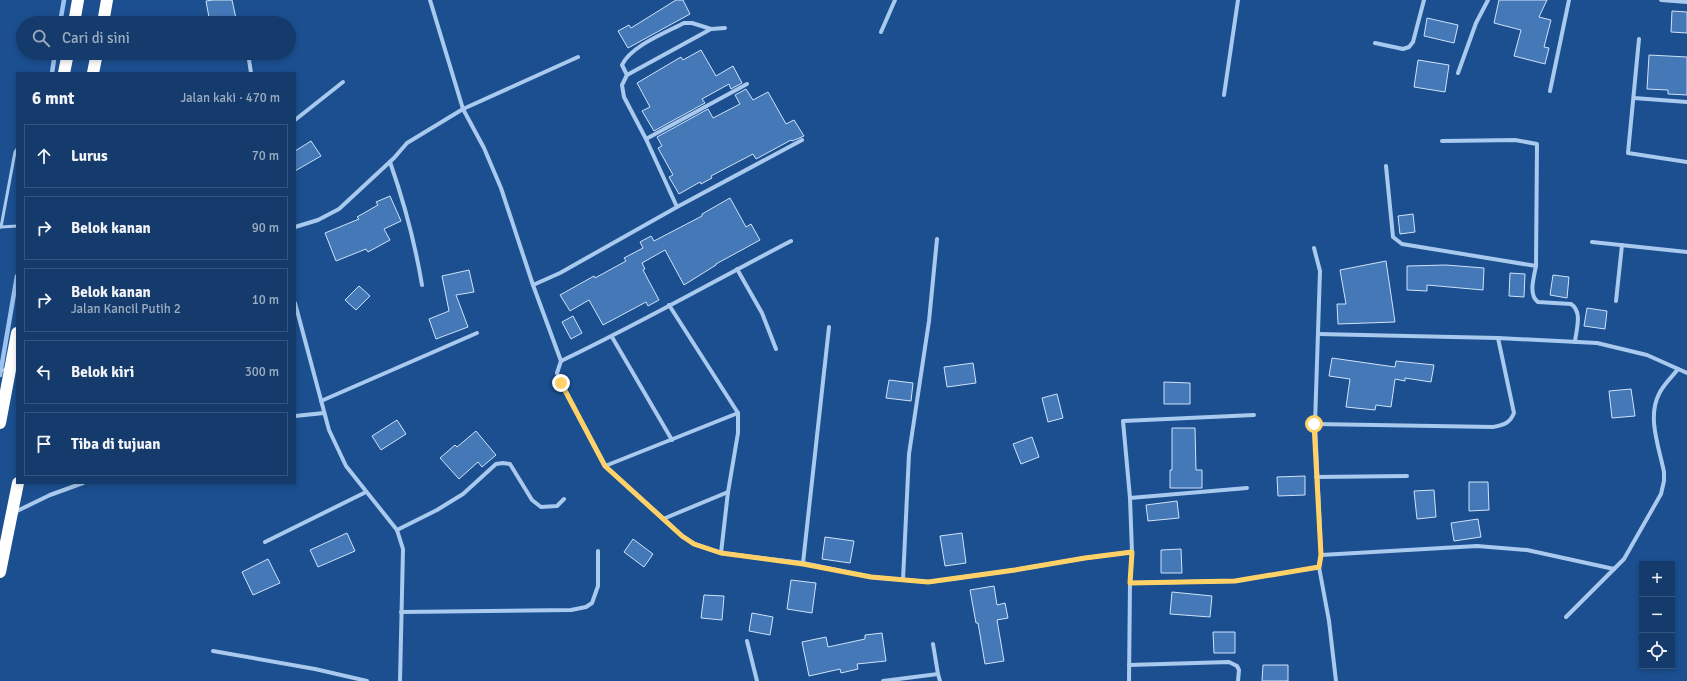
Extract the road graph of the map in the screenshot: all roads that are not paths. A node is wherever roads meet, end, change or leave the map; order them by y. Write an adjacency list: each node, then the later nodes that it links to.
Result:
1 (78, 0): 11 (highway)
2 (107, 0): 12 (highway)
3 (430, 0): 33 (street)
4 (895, 0): 15 (street)
5 (1238, 0): 30 (street)
6 (1424, 0): 17 (street)
7 (1488, 0): 25 (street)
8 (1569, 0): 29 (street)
9 (1661, 0): 10 (street)
10 (1687, 2)
11 (75, 16)
12 (104, 16)
13 (725, 28): 14 (street)
14 (711, 30): 26 (street); 26 (street)
15 (882, 32)
16 (1639, 39): 31 (street)
17 (1375, 43)
18 (578, 57): 33 (street)
19 (67, 60): 22 (highway)
20 (96, 60): 23 (highway)
21 (249, 60): 24 (street)
22 (64, 72)
23 (93, 72)
24 (251, 72)
25 (1458, 73)
26 (627, 75): 35 (street)
27 (343, 82): 34 (street)
28 (748, 84): 35 (street)
29 (1550, 91)
30 (1224, 95)
31 (1634, 98): 32 (street); 40 (street)
32 (1687, 102)
33 (463, 109): 39 (street); 55 (street)
34 (296, 119)
35 (646, 139): 42 (street)
36 (802, 140): 42 (street)
37 (1442, 141): 52 (street)
38 (16, 150): 44 (lane)
39 (390, 162): 45 (street); 54 (street)
40 (1687, 162)
41 (1386, 166): 52 (street)
42 (677, 207): 55 (street)
43 (16, 226): 44 (lane)
44 (0, 227)
45 (296, 227)
46 (937, 240): 101 (street)
47 (791, 241): 53 (street)
48 (1592, 242): 49 (street)
49 (1622, 245): 51 (street); 56 (street)
50 (1314, 248): 61 (street)
51 (1687, 252)
52 (1536, 266): 65 (street)
53 (737, 269): 57 (street); 66 (street)
54 (422, 285)
55 (533, 285): 67 (street)
56 (1616, 301)
57 (669, 305): 63 (street); 73 (street)
58 (296, 307): 71 (street)
59 (830, 328): 97 (street)
60 (477, 333): 71 (street)
61 (1318, 334): 64 (street); 77 (street)
62 (16, 336): 69 (highway)
63 (612, 337): 67 (street); 78 (street)
64 (1498, 338): 65 (street); 77 (street)
65 (1575, 342): 68 (street)
66 (776, 349)
67 (561, 361): 79 (street)
68 (1678, 369): 70 (street); 99 (street)
69 (4, 370): 76 (highway)
70 (1687, 373)
71 (321, 401): 72 (street)
72 (324, 413): 75 (street); 85 (street)
73 (738, 413): 78 (street); 86 (street)
74 (1254, 415): 87 (street)
75 (296, 416)
76 (0, 423)
77 (1314, 424): 81 (street)
78 (672, 440): 79 (street)
79 (605, 466): 90 (street)
80 (1407, 476): 81 (street)
81 (1316, 477): 96 (street)
82 (18, 484): 89 (highway)
83 (80, 484): 89 (street)
84 (1247, 488): 87 (street)
85 (366, 492): 91 (street); 92 (street)
86 (728, 492): 90 (street); 95 (street)
87 (1130, 498): 94 (street)
88 (564, 499): 91 (street)
89 (13, 513): 100 (highway)
90 (662, 519): 95 (street)
91 (397, 530): 103 (street)
92 (265, 542)
93 (598, 551): 103 (street)
94 (1132, 552): 101 (street); 102 (street)
95 (721, 553): 97 (street)
96 (1321, 555): 98 (street); 99 (street)
97 (803, 564): 101 (street)
98 (1319, 567): 102 (street); 117 (street)
99 (1614, 569): 104 (street)
100 (0, 572)
101 (903, 580)
102 (1130, 583): 108 (street)
103 (401, 612): 111 (street)
104 (1566, 617)
105 (747, 641): 112 (street)
106 (933, 644): 109 (street)
107 (213, 651): 110 (street)
108 (1129, 665): 115 (street); 116 (street)
109 (938, 674): 113 (street); 114 (street)
110 (367, 681)
111 (400, 681)
112 (758, 681)
113 (882, 681)
114 (940, 681)
115 (1129, 681)
116 (1238, 681)
117 (1336, 681)

